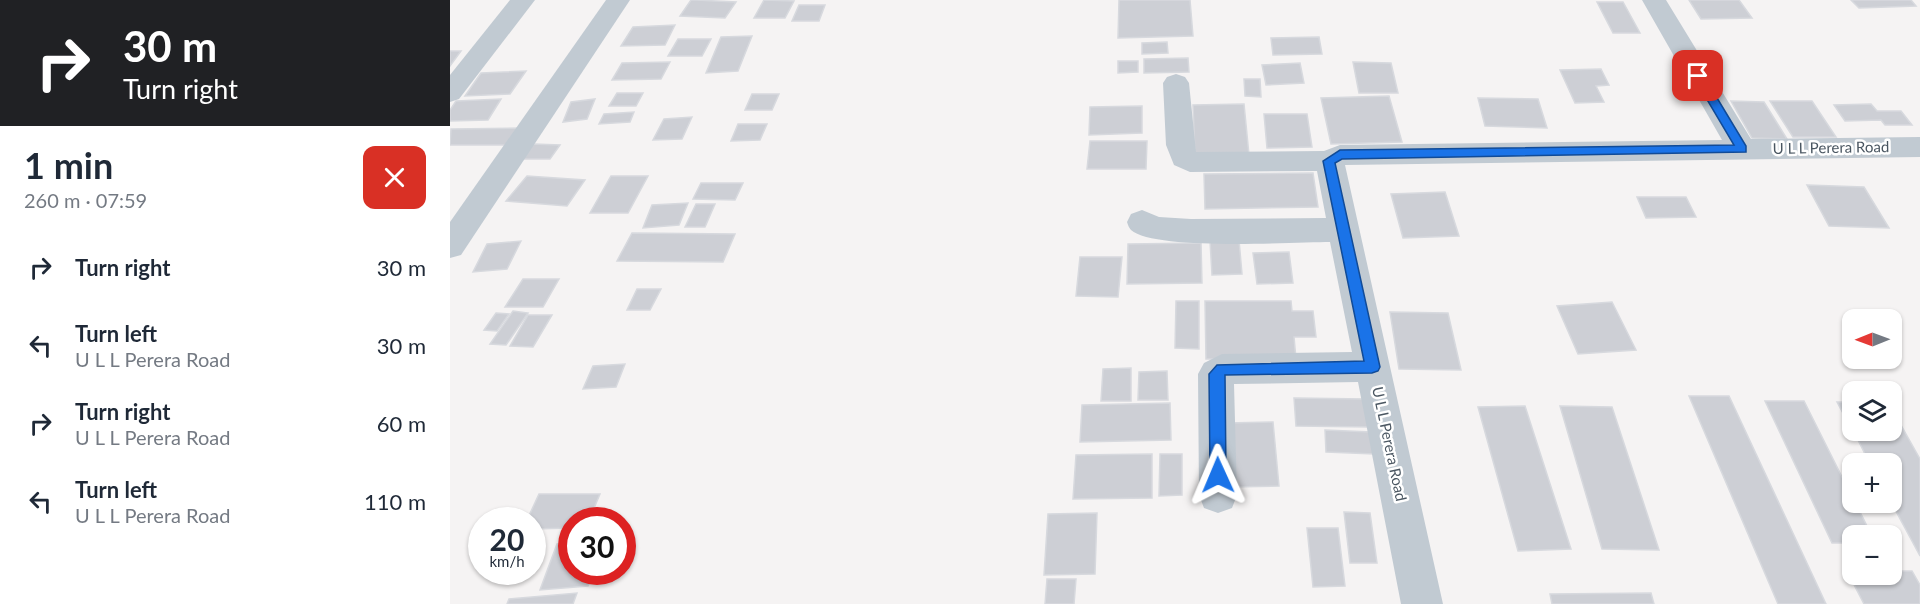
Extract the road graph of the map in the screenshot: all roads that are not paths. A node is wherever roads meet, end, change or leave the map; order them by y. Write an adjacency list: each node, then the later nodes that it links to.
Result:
1 (523, 0): 5 (street)
2 (618, 0): 11 (street)
3 (1654, 0): 7 (street)
4 (1176, 83): 8 (street)
5 (450, 93)
6 (1920, 147): 7 (street, U L L Perera Road)
7 (1742, 149): 8 (street, U L L Perera Road)
8 (1329, 161): 10 (street, U L L Perera Road)
9 (1142, 222): 10 (street)
10 (1344, 230): 12 (street, U L L Perera Road)
11 (450, 246)
12 (1372, 367): 13 (street); 14 (street, U L L Perera Road)
13 (1218, 495)
14 (1422, 604)

